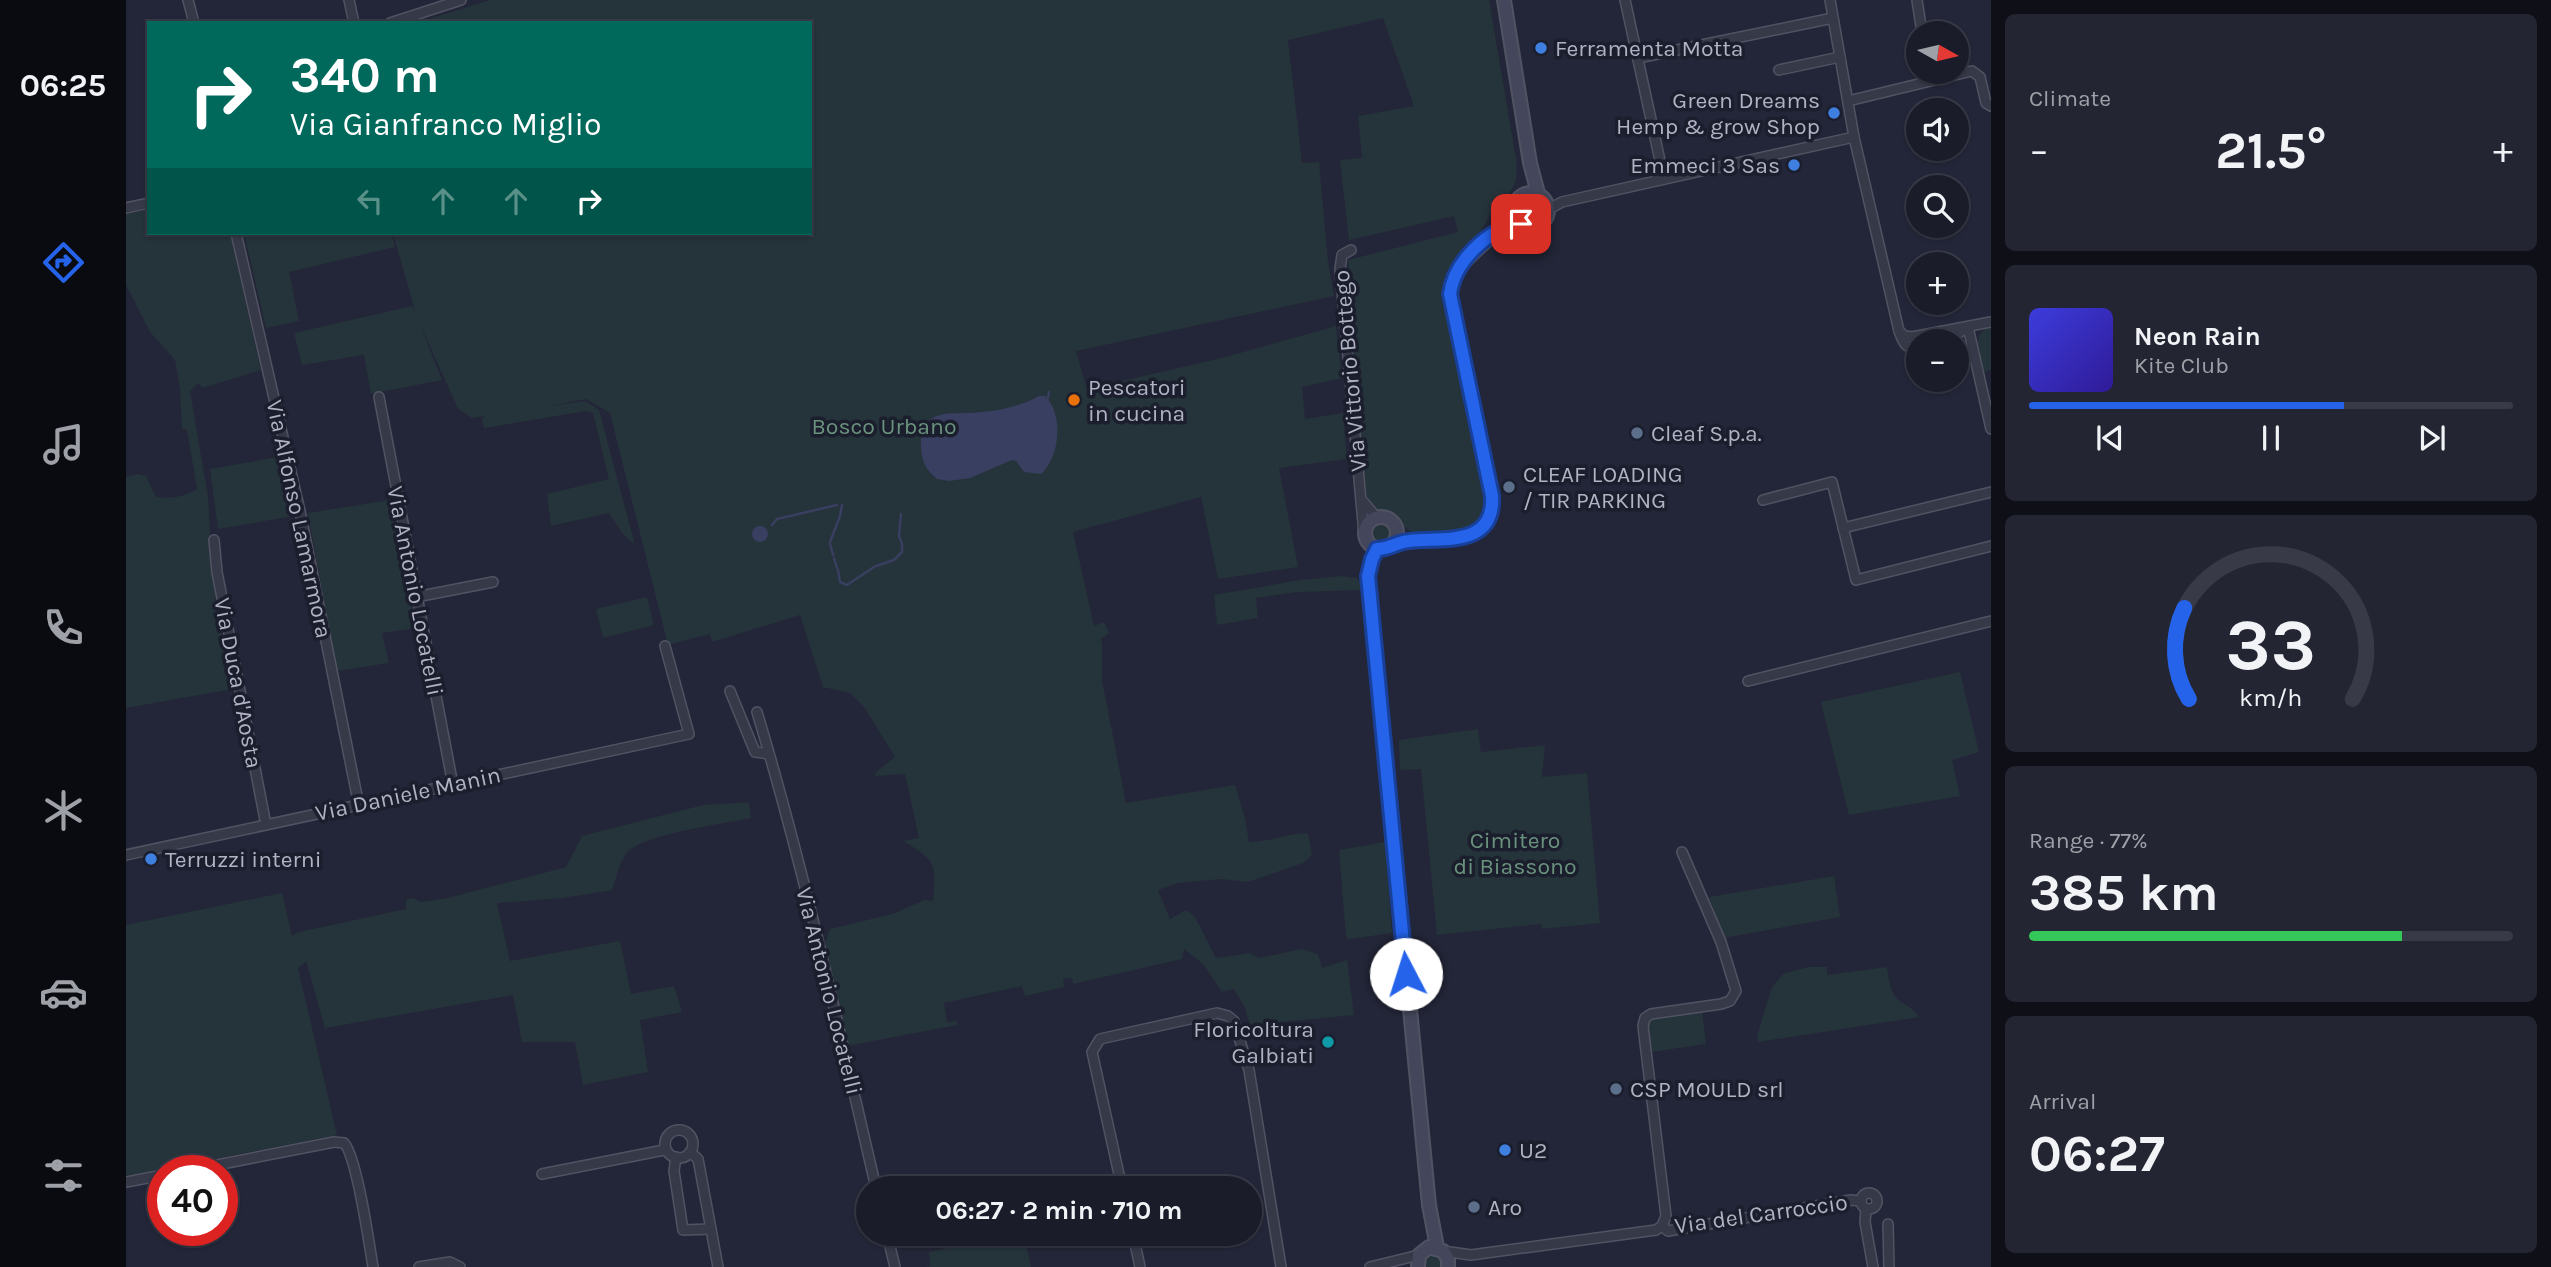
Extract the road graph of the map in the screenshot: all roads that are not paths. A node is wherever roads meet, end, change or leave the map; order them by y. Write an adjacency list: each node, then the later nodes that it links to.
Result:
1 (188, 0): 9 (street)
2 (349, 0): 10 (street)
3 (461, 0): 11 (street)
4 (1504, 0): 21 (street)
5 (1625, 0): 14 (street)
6 (1830, 0): 8 (street)
7 (1917, 0): 12 (street)
8 (1833, 18): 13 (street); 14 (street)
9 (193, 21)
10 (354, 21)
11 (396, 21)
12 (1920, 21)
13 (1840, 57): 15 (street); 18 (street)
14 (1638, 58): 22 (street)
15 (1779, 70)
16 (1969, 71): 19 (street)
17 (1906, 83): 18 (street)
18 (1848, 101): 20 (street)
19 (1991, 106)
20 (1854, 137): 22 (street); 35 (street)
21 (1530, 163): 23 (street); 25 (street)
22 (1664, 180): 27 (street)
23 (1538, 193): 25 (street); 27 (street)
24 (147, 203): 26 (street)
25 (1517, 204): 28 (street); 29 (street)
26 (126, 208)
27 (1549, 209): 28 (street)
28 (1521, 224): 29 (street)
29 (1494, 234): 47 (street)
30 (236, 235): 61 (street, Via Alfonso Lamarmora)
31 (1351, 250): 40 (street, Via Vittorio Bottego)
32 (1991, 322): 33 (street)
33 (1968, 327): 34 (street); 35 (street); 38 (street)
34 (1965, 329)
35 (1899, 331): 36 (street)
36 (1906, 346)
37 (379, 397): 53 (street, Via Antonio Locatelli)
38 (1991, 429)
39 (1991, 492): 43 (street)
40 (1360, 498): 42 (street, Via Vittorio Bottego); 45 (street, Via Vittorio Bottego)
41 (1763, 500): 43 (street)
42 (1376, 517): 44 (street); 45 (street)
43 (1843, 528): 49 (street)
44 (1397, 530): 47 (street); 48 (street)
45 (1365, 537): 50 (street); 51 (street)
46 (214, 540): 62 (street, Via Duca d'Aosta)
47 (1422, 540): 48 (street)
48 (1394, 544): 50 (street)
49 (1991, 545)
50 (1377, 549): 51 (street)
51 (1369, 571): 74 (street)
52 (493, 582): 53 (street)
53 (416, 597): 60 (street, Via Antonio Locatelli)
54 (1991, 621): 56 (street)
55 (665, 646): 60 (street, Via Daniele Manin)
56 (1748, 681)
57 (730, 691): 59 (street)
58 (757, 712): 59 (street, Via Antonio Locatelli)
59 (769, 754): 70 (street, Via Antonio Locatelli)
60 (453, 785): 61 (street, Via Daniele Manin)
61 (359, 806): 62 (street, Via Daniele Manin)
62 (266, 825): 64 (street, Via Daniele Manin)
63 (1682, 852): 76 (street)
64 (126, 855)
65 (664, 1150): 66 (street); 67 (street); 69 (street)
66 (690, 1152): 67 (street); 77 (street)
67 (676, 1157): 77 (street)
68 (238, 1161): 84 (street)
69 (542, 1174)
70 (873, 1176)
71 (1119, 1176): 90 (street)
72 (147, 1178): 73 (street)
73 (126, 1182)
74 (1429, 1205): 80 (street); 82 (street)
75 (1888, 1224): 95 (street)
76 (1662, 1226): 81 (street, Via del Carroccio); 94 (street, Via del Carroccio)
77 (711, 1229): 87 (street)
78 (890, 1246): 88 (street)
79 (1136, 1246): 89 (street)
80 (1440, 1249): 81 (street); 82 (street); 93 (street)
81 (1471, 1255): 93 (street)
82 (1420, 1258): 83 (street)
83 (1375, 1266): 91 (street); 92 (street)
84 (373, 1267)
85 (419, 1267): 86 (street)
86 (460, 1267)
87 (718, 1267)
88 (895, 1267)
89 (1140, 1267)
90 (1281, 1267)
91 (1370, 1267)
92 (1382, 1267)
93 (1449, 1267)
94 (1873, 1267)
95 (1889, 1267)

